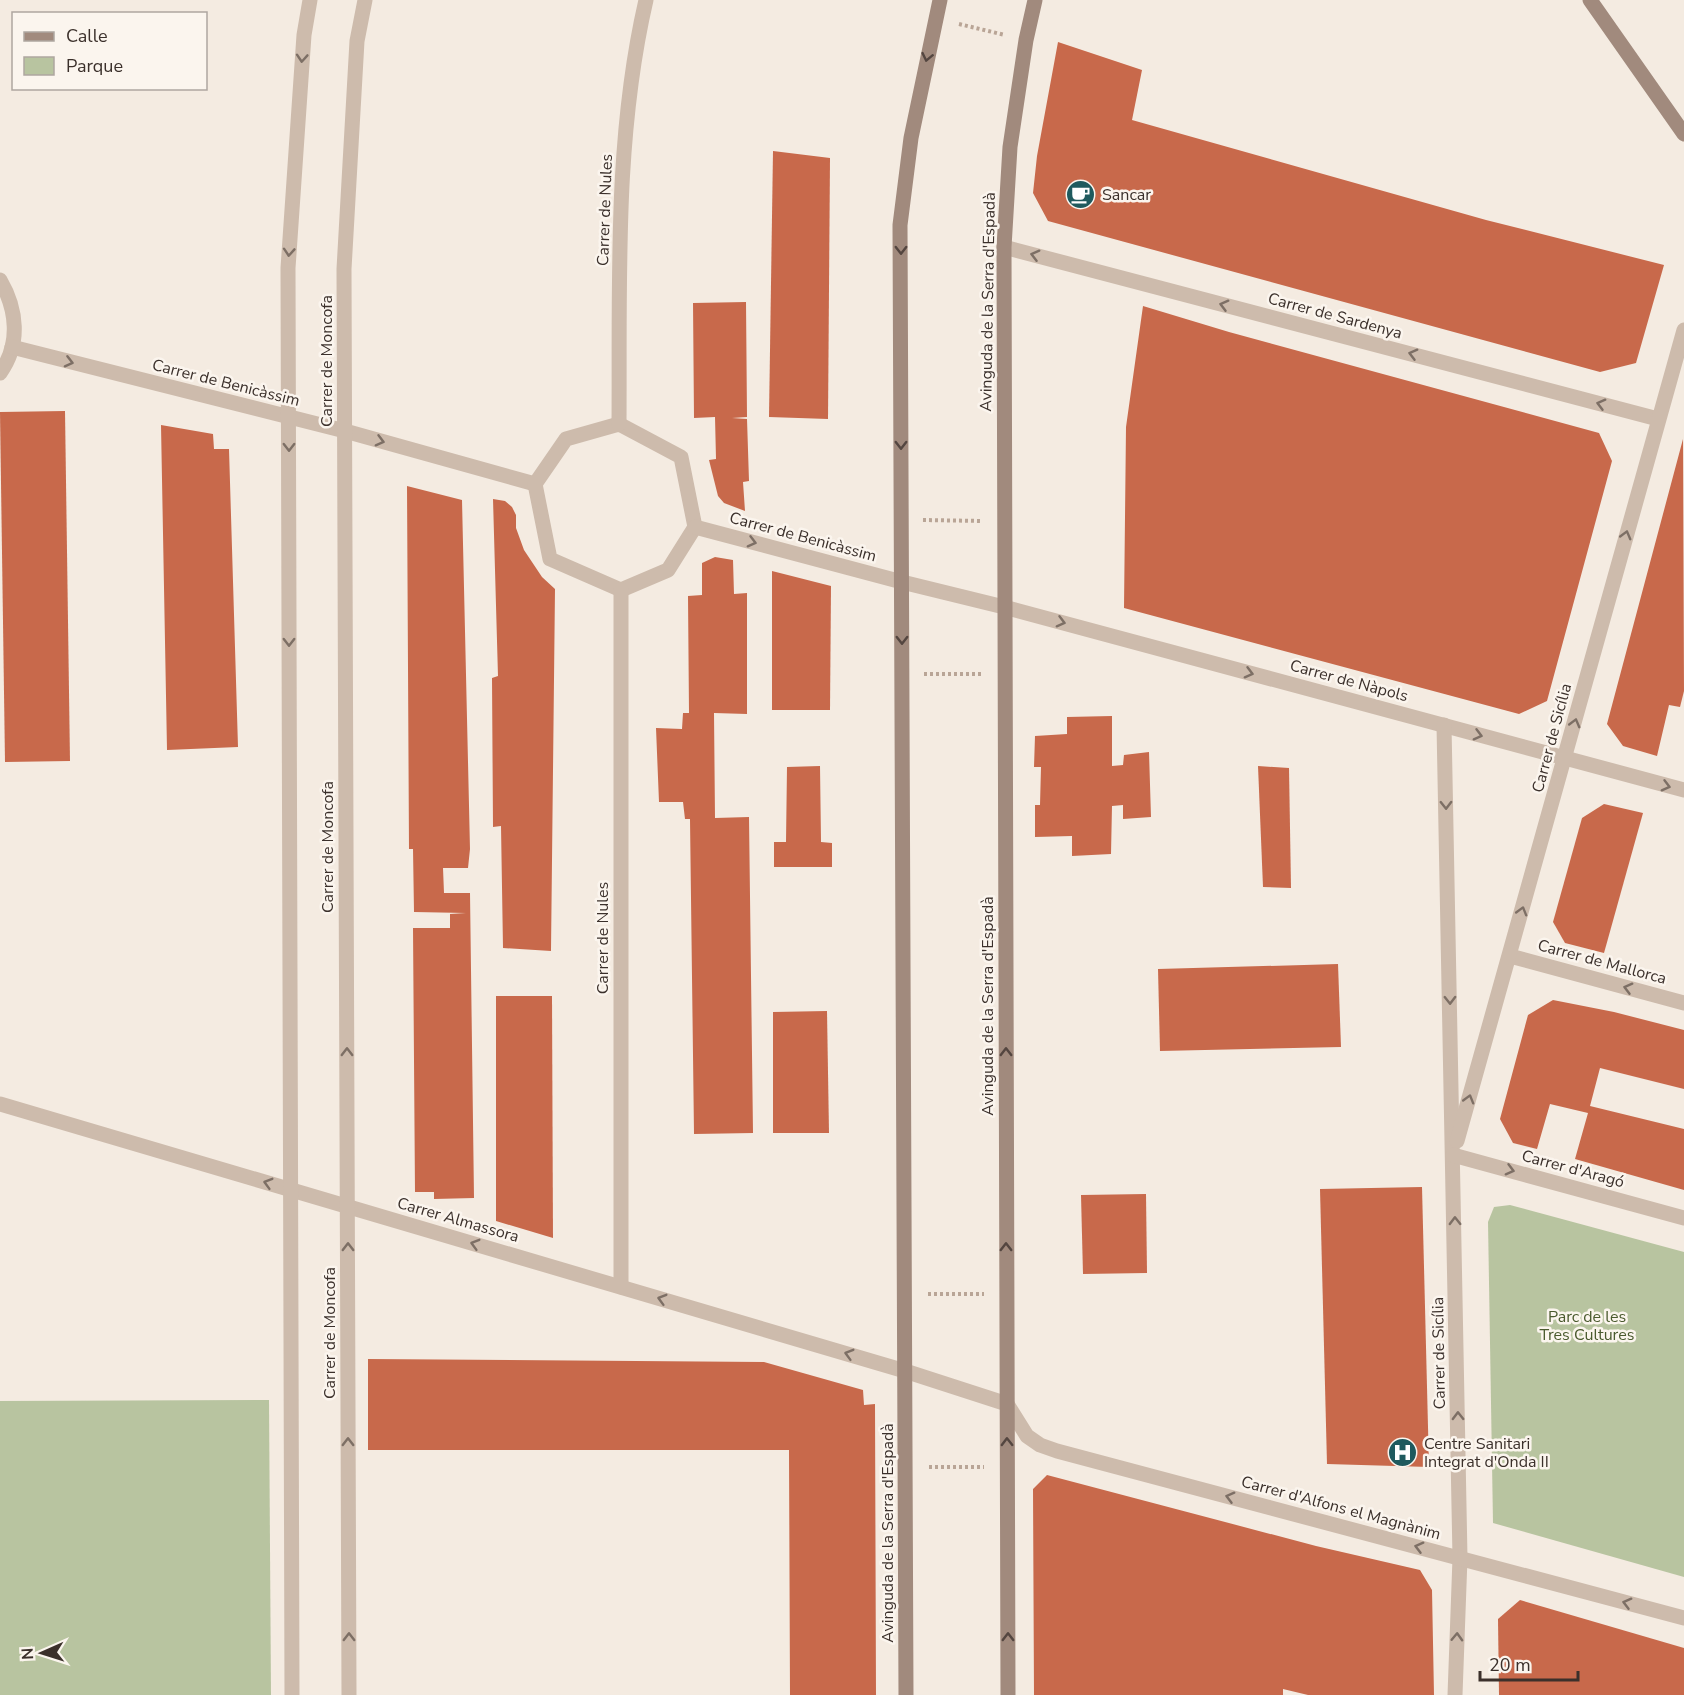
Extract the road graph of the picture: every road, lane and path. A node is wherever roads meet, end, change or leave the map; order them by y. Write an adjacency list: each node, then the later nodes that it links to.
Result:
1 (310, 0): 15 (street, one-way to 15)
2 (365, 0): 18 (street, Carrer de Moncofa)
3 (646, 0): 17 (street, Carrer de Nules)
4 (940, 0): 7 (street, Avinguda de la Serra d'Espadà)
5 (1035, 0): 8 (street, Avinguda de la Serra d'Espadà)
6 (1590, 0): 9 (street)
7 (935, 18): 8 (path); 20 (street, Avinguda de la Serra d'Espadà, one-way to 20)
8 (1026, 40): 10 (street, Avinguda de la Serra d'Espadà)
9 (1684, 134)
10 (1004, 247): 16 (street, Carrer de Sardenya, one-way to 10); 21 (street, Avinguda de la Serra d'Espadà)
11 (0, 280): 13 (street)
12 (1684, 330): 16 (street, Carrer de Sicília)
13 (12, 347): 14 (street); 15 (street, Carrer de Benicàssim, one-way to 15)
14 (0, 373)
15 (289, 417): 18 (street, Carrer de Benicàssim); 35 (street, one-way to 35)
16 (1658, 419): 29 (street, Carrer de Sicília, one-way to 16)
17 (619, 424): 19 (street); 22 (street)
18 (345, 431): 19 (street, Carrer de Benicàssim, one-way to 19); 36 (street, Carrer de Moncofa, one-way to 18)
19 (535, 484): 24 (street)
20 (901, 519): 21 (path); 23 (street, Avinguda de la Serra d'Espadà)
21 (1004, 521): 25 (street, Avinguda de la Serra d'Espadà)
22 (695, 527): 23 (street, Carrer de Benicàssim, one-way to 23); 24 (street)
23 (902, 582): 25 (street); 27 (street, Avinguda de la Serra d'Espadà, one-way to 27)
24 (621, 590): 38 (street, Carrer de Nules)
25 (1005, 607): 26 (street, Avinguda de la Serra d'Espadà); 28 (street, Carrer de Nàpols, one-way to 28)
26 (1005, 674): 27 (path); 40 (street, Avinguda de la Serra d'Espadà, one-way to 26)
27 (902, 675): 39 (street, Avinguda de la Serra d'Espadà)
28 (1444, 725): 29 (street, Carrer de Nàpols, one-way to 29); 34 (street, Carrer de Sicília, one-way to 34)
29 (1565, 758): 30 (street, Carrer de Nàpols, one-way to 30); 31 (street, Carrer de Sicília, one-way to 29)
30 (1684, 790)
31 (1510, 956): 32 (street, Carrer de Mallorca, one-way to 31); 34 (street, Carrer de Sicília, one-way to 31)
32 (1684, 1003)
33 (0, 1104): 35 (street, Carrer Almassora, one-way to 33)
34 (1453, 1155): 37 (street, Carrer d'Aragó, one-way to 37); 45 (street, Carrer de Sicília, one-way to 34)
35 (291, 1190): 36 (street, Carrer Almassora); 47 (street)
36 (348, 1207): 38 (street, Carrer Almassora, one-way to 36); 48 (street, Carrer de Moncofa, one-way to 36)
37 (1684, 1218)
38 (621, 1287): 41 (street, Carrer Almassora, one-way to 38)
39 (904, 1294): 40 (path); 41 (street, Avinguda de la Serra d'Espadà)
40 (1006, 1294): 42 (street, Avinguda de la Serra d'Espadà)
41 (905, 1371): 42 (street); 43 (street, Avinguda de la Serra d'Espadà)
42 (1007, 1404): 44 (street, Avinguda de la Serra d'Espadà, one-way to 42); 45 (street, Carrer d'Alfons el Magnànim, one-way to 42)
43 (905, 1467): 44 (path); 49 (street, Avinguda de la Serra d'Espadà)
44 (1007, 1467): 50 (street, Avinguda de la Serra d'Espadà, one-way to 44)
45 (1460, 1558): 46 (street, Carrer d'Alfons el Magnànim, one-way to 45); 51 (street, Carrer de Sicília, one-way to 45)
46 (1684, 1618)
47 (292, 1695)
48 (349, 1695)
49 (906, 1695)
50 (1008, 1695)
51 (1455, 1695)

